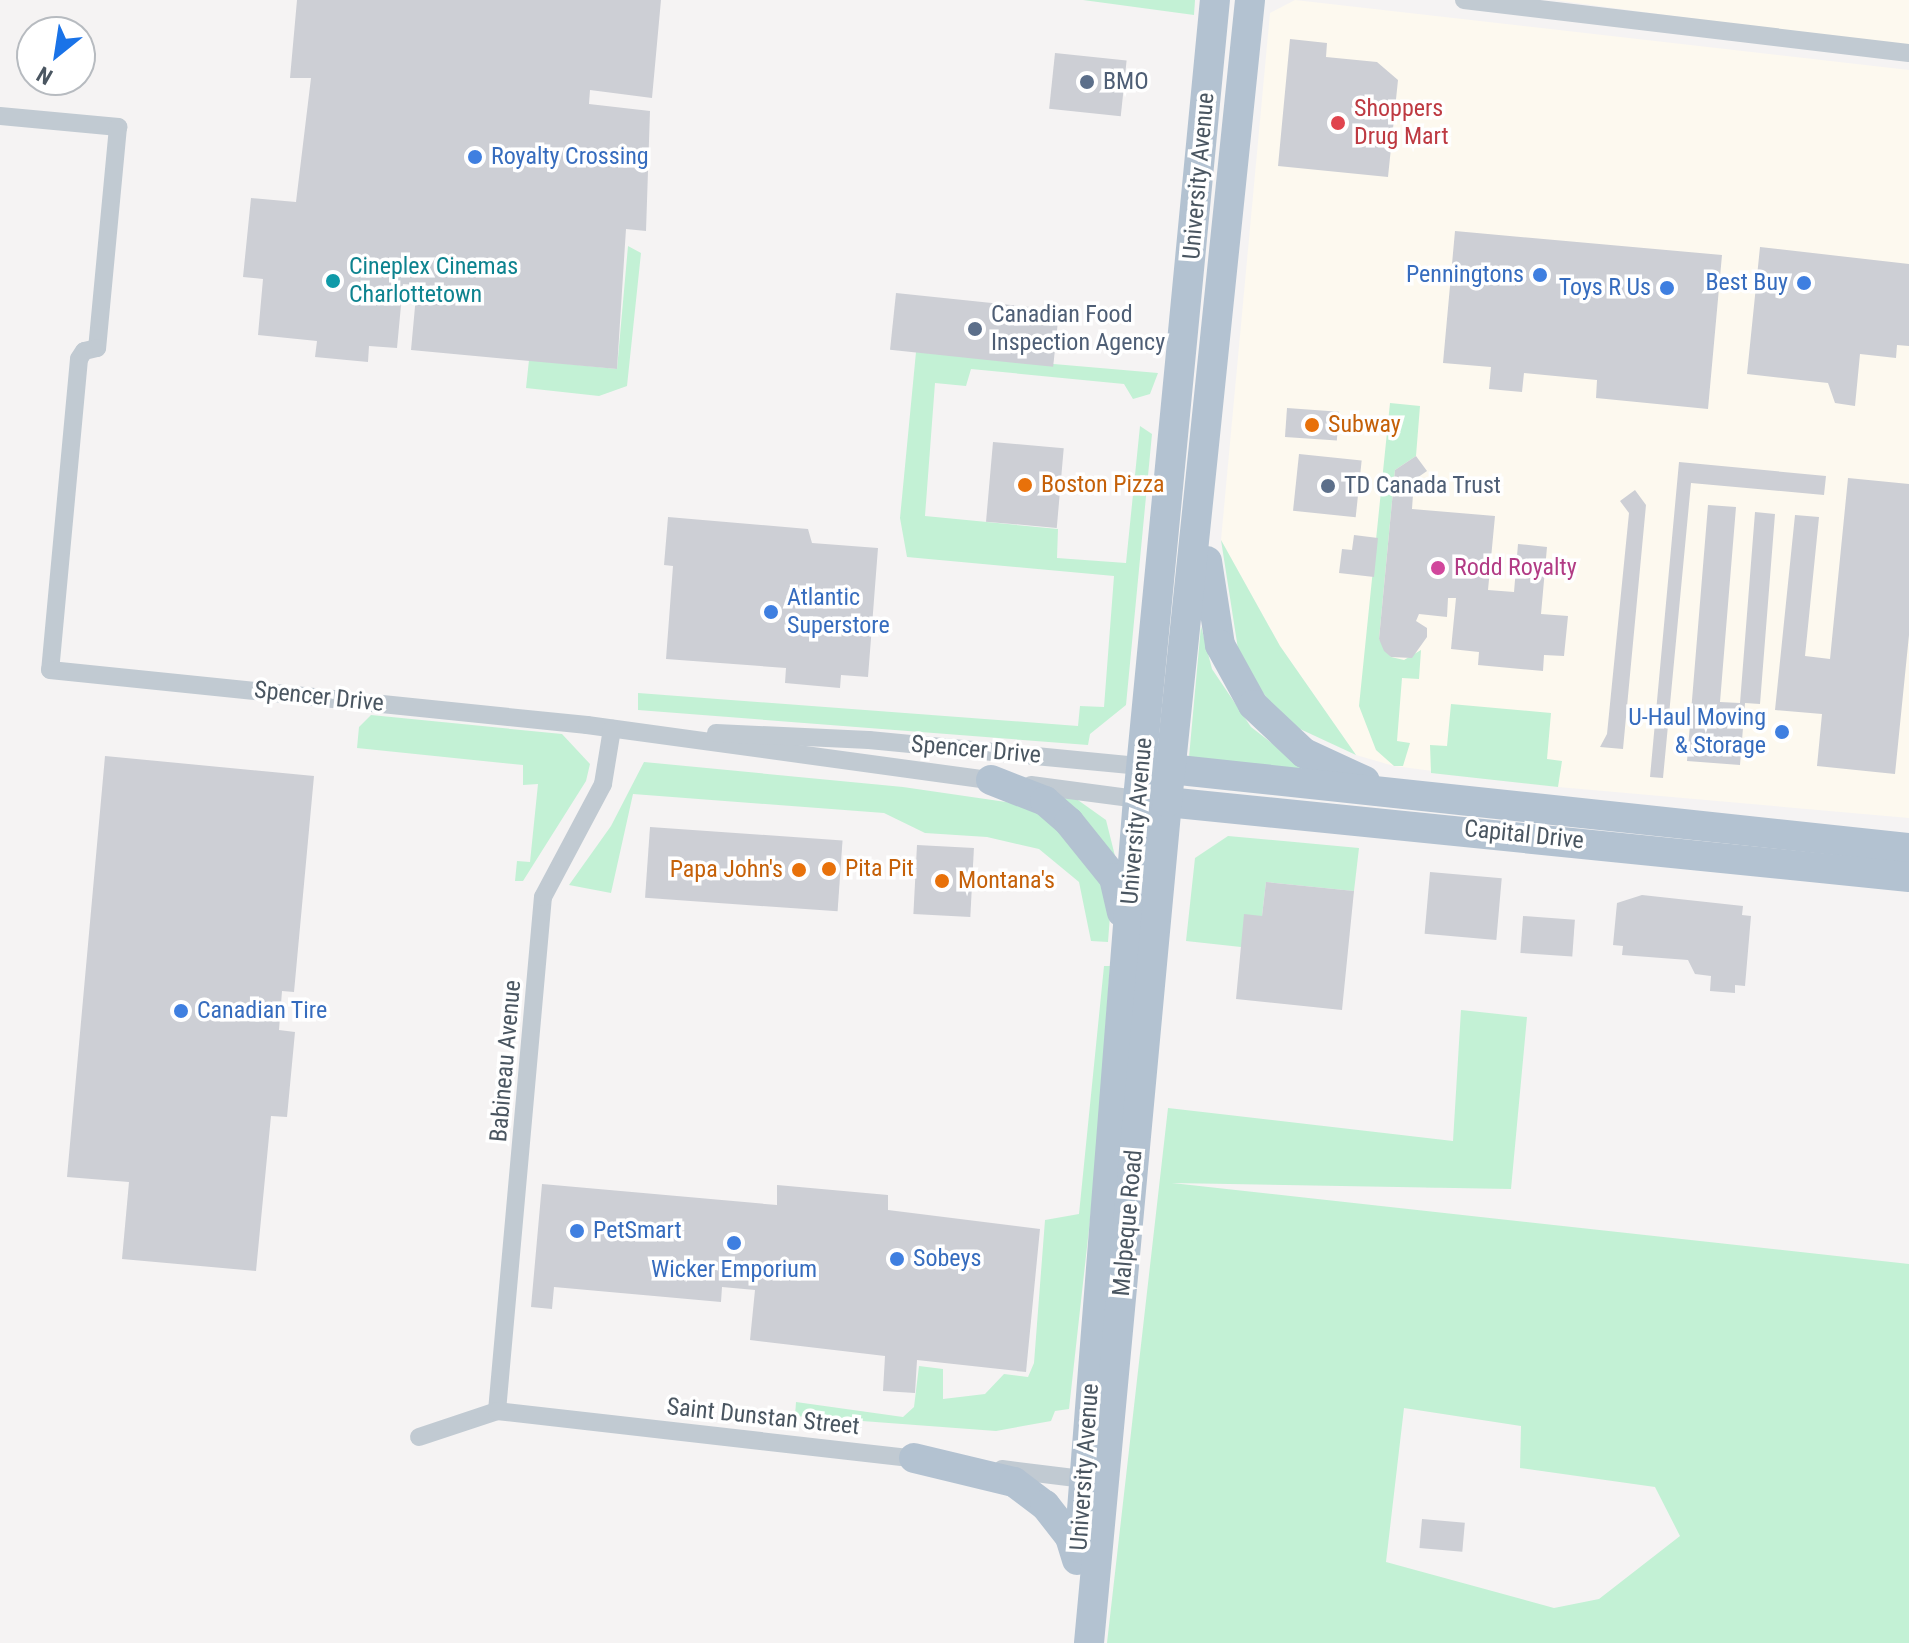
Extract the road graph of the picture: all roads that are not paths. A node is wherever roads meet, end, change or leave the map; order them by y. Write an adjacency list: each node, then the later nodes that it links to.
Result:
1 (1215, 0): 9 (main road, University Avenue)
2 (1250, 0): 6 (main road, University Avenue)
3 (1464, 0): 4 (street)
4 (1909, 53)
5 (0, 116): 7 (street, Spencer Drive)
6 (1201, 503): 9 (main road, University Avenue); 11 (main road)
7 (612, 729): 8 (street, Spencer Drive); 16 (street, Babineau Avenue)
8 (637, 732): 9 (street, Spencer Drive); 10 (street, Spencer Drive)
9 (1156, 767): 11 (main road, Capital Drive); 12 (main road, University Avenue)
10 (991, 780): 12 (street, Spencer Drive); 15 (main road)
11 (1389, 791): 13 (main road, Capital Drive)
12 (1152, 801): 14 (main road, Capital Drive); 15 (main road, University Avenue); 19 (main road, Malpeque Road)
13 (1909, 848)
14 (1909, 877)
15 (1123, 998): 19 (main road, University Avenue)
16 (497, 1411): 17 (street, Saint Dunstan Street); 18 (street, Saint Dunstan Street)
17 (419, 1437)
18 (914, 1458): 19 (street, Saint Dunstan Street); 20 (main road)
19 (1094, 1480): 20 (main road, University Avenue); 22 (main road, Malpeque Road)
20 (1078, 1563): 21 (main road, University Avenue)
21 (1076, 1643)
22 (1089, 1643)

